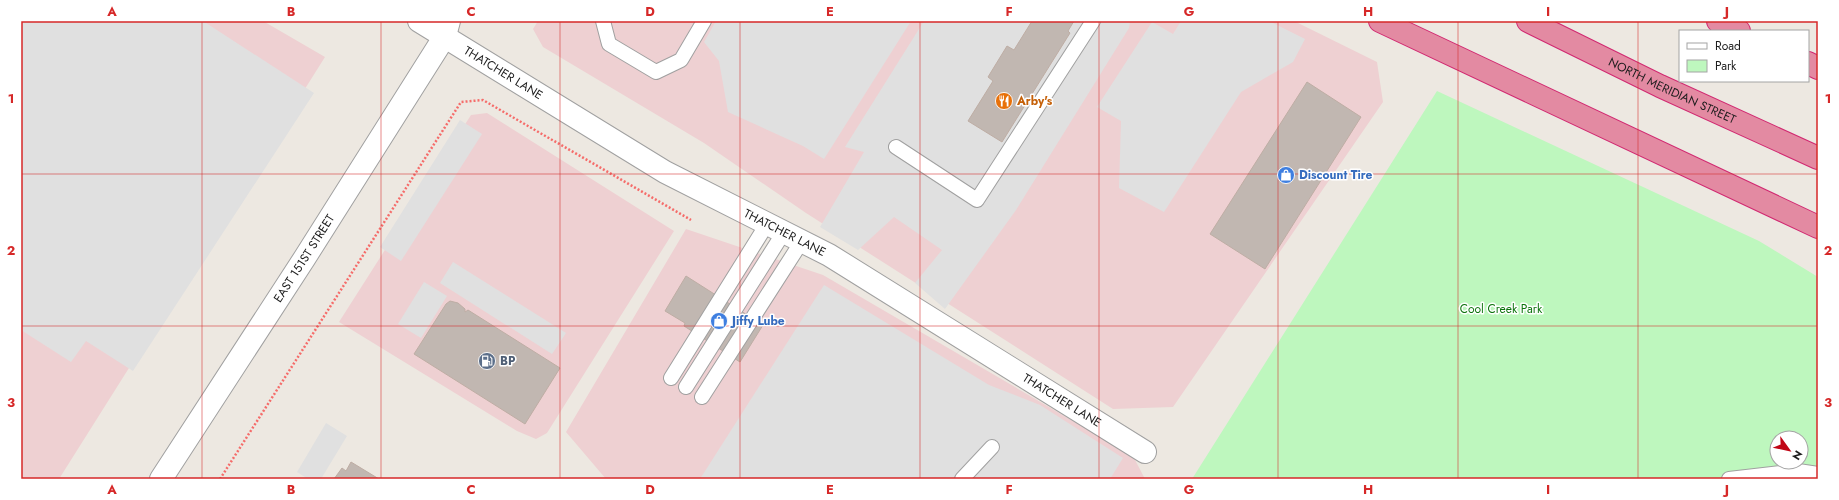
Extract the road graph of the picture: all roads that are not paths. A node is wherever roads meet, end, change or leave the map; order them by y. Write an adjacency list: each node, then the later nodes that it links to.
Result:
1 (419, 21): 9 (street, THATCHER LANE)
2 (463, 21): 9 (street, EAST 151ST STREET)
3 (603, 21): 4 (lane)
4 (704, 21)
5 (1093, 21): 13 (lane)
6 (1380, 21): 15 (highway)
7 (1528, 21): 14 (highway, NORTH MERIDIAN STREET)
8 (1718, 21): 10 (highway)
9 (447, 28): 16 (street, THATCHER LANE); 23 (street, EAST 151ST STREET)
10 (1737, 30)
11 (1809, 64): 12 (highway)
12 (1818, 68)
13 (896, 146)
14 (1818, 158)
15 (1818, 227)
16 (784, 232): 17 (lane); 18 (lane); 19 (lane); 21 (street, THATCHER LANE)
17 (671, 378)
18 (686, 388)
19 (702, 398)
20 (992, 447): 24 (lane)
21 (1146, 452)
22 (1818, 474): 25 (lane)
23 (161, 479)
24 (962, 479)
25 (1729, 479)

